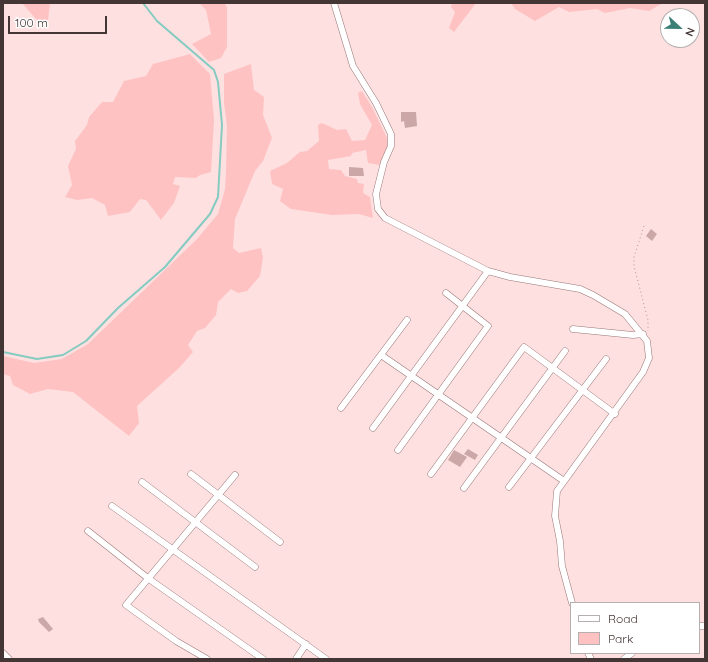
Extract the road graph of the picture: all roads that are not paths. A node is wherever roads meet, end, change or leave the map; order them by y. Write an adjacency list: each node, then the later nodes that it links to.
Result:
1 (334, 3): 2 (street)
2 (488, 271): 4 (street); 7 (street)
3 (446, 293): 4 (street)
4 (464, 306): 12 (street); 14 (street)
5 (407, 320): 9 (street)
6 (573, 329): 7 (street)
7 (643, 334): 16 (street)
8 (565, 351): 11 (street)
9 (381, 354): 12 (street); 15 (street)
10 (606, 359): 13 (street)
11 (552, 368): 13 (street); 17 (street); 19 (street)
12 (412, 376): 14 (street); 18 (street)
13 (582, 390): 16 (street); 21 (street)
14 (438, 394): 17 (street); 20 (street)
15 (341, 408)
16 (615, 414): 25 (street)
17 (472, 418): 19 (street); 23 (street)
18 (374, 428)
19 (501, 438): 21 (street); 28 (street)
20 (398, 450)
21 (530, 458): 25 (street); 27 (street)
22 (191, 474): 29 (street)
23 (431, 474)
24 (235, 475): 29 (street)
25 (564, 481): 37 (street)
26 (142, 482): 31 (street)
27 (509, 487)
28 (464, 488)
29 (218, 495): 31 (street); 33 (street)
30 (112, 506): 34 (street)
31 (195, 522): 34 (street); 35 (street)
32 (88, 531): 36 (street)
33 (280, 542)
34 (172, 550): 36 (street); 38 (street)
35 (255, 567)
36 (148, 578): 41 (street); 42 (street)
37 (572, 602)
38 (306, 644): 43 (street); 44 (street)
39 (3, 653): 40 (street)
40 (9, 659)
41 (207, 659)
42 (263, 659)
43 (296, 659)
44 (326, 659)

